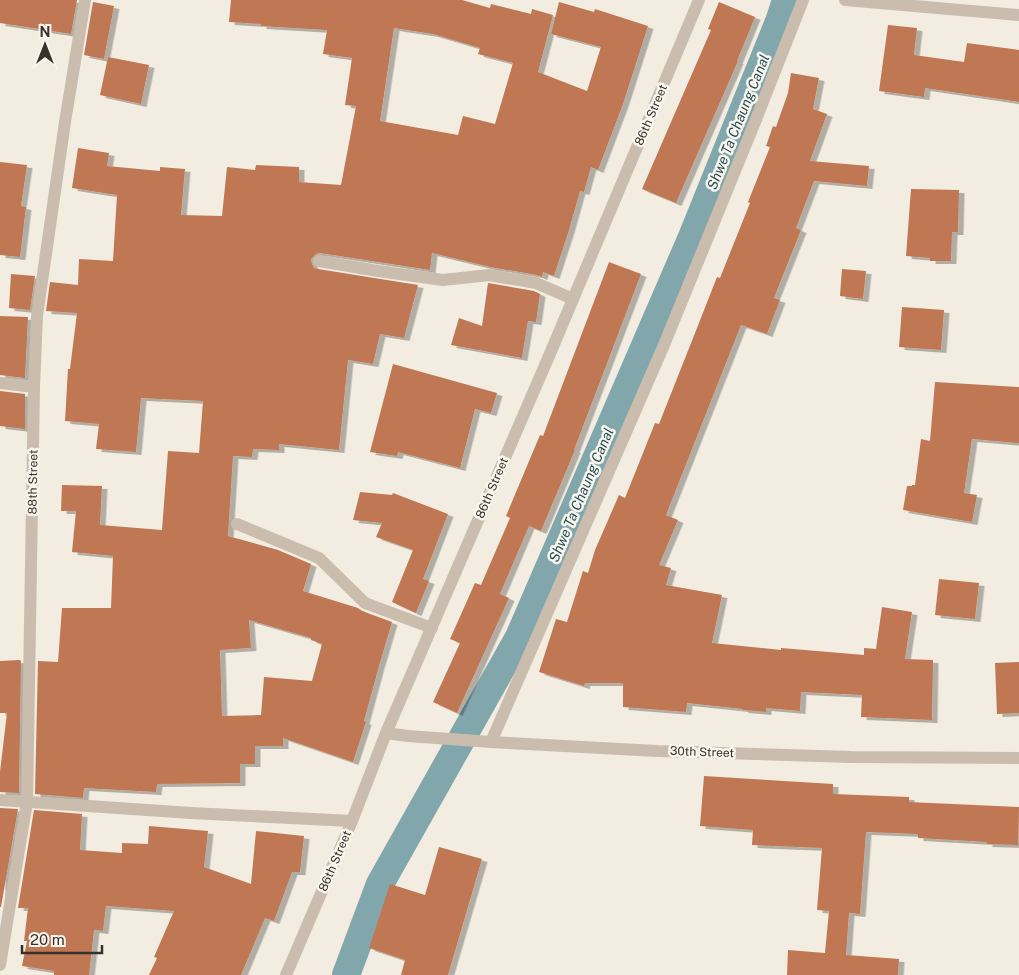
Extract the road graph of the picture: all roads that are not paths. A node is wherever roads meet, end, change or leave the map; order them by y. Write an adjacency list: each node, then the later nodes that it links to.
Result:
1 (85, 0): 10 (street, 88th Street)
2 (699, 0): 8 (street, 86th Street)
3 (803, 0): 14 (street)
4 (845, 0): 5 (street)
5 (859, 1): 6 (street)
6 (1019, 15)
7 (319, 261): 8 (street)
8 (573, 299): 12 (street, 86th Street)
9 (0, 384): 10 (street)
10 (34, 387): 17 (street, 88th Street)
11 (237, 524): 12 (street)
12 (432, 628): 13 (street, 86th Street)
13 (386, 733): 14 (street, 30th Street); 18 (street, 86th Street)
14 (491, 742): 15 (street, 30th Street)
15 (1019, 758)
16 (0, 800): 17 (street)
17 (27, 802): 18 (street); 19 (street, 88th Street)
18 (352, 821): 20 (street, 86th Street)
19 (0, 965)
20 (286, 975)

